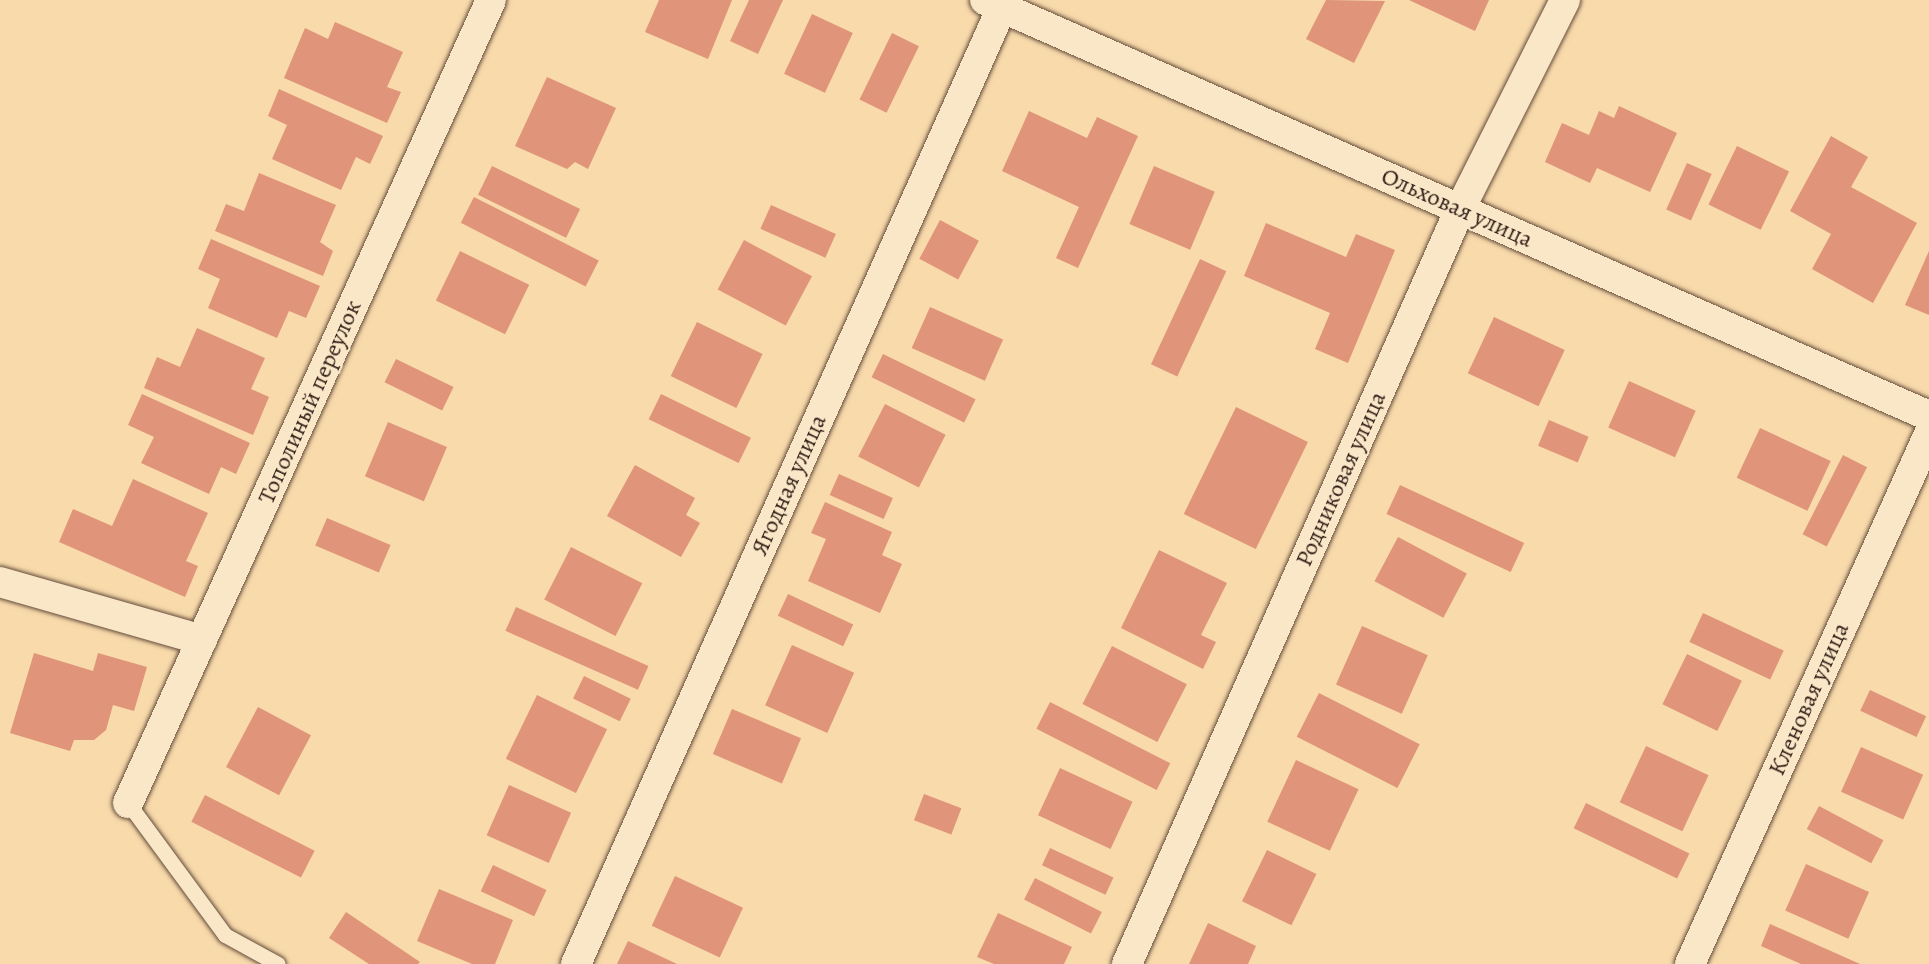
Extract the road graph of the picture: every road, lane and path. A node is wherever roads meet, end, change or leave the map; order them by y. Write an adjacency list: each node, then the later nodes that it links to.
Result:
1 (491, 0): 8 (street, Тополиный переулок)
2 (1564, 0): 4 (street, Родниковая улица)
3 (993, 3): 4 (street, Ольховая улица); 11 (street, Ягодная улица)
4 (1460, 209): 5 (street, Ольховая улица); 12 (street, Родниковая улица)
5 (1929, 416)
6 (1929, 434): 13 (street, Кленовая улица)
7 (0, 582): 8 (street)
8 (202, 640): 9 (street, Тополиный переулок)
9 (128, 803): 10 (lane)
10 (278, 964)
11 (576, 964)
12 (1127, 964)
13 (1690, 964)

